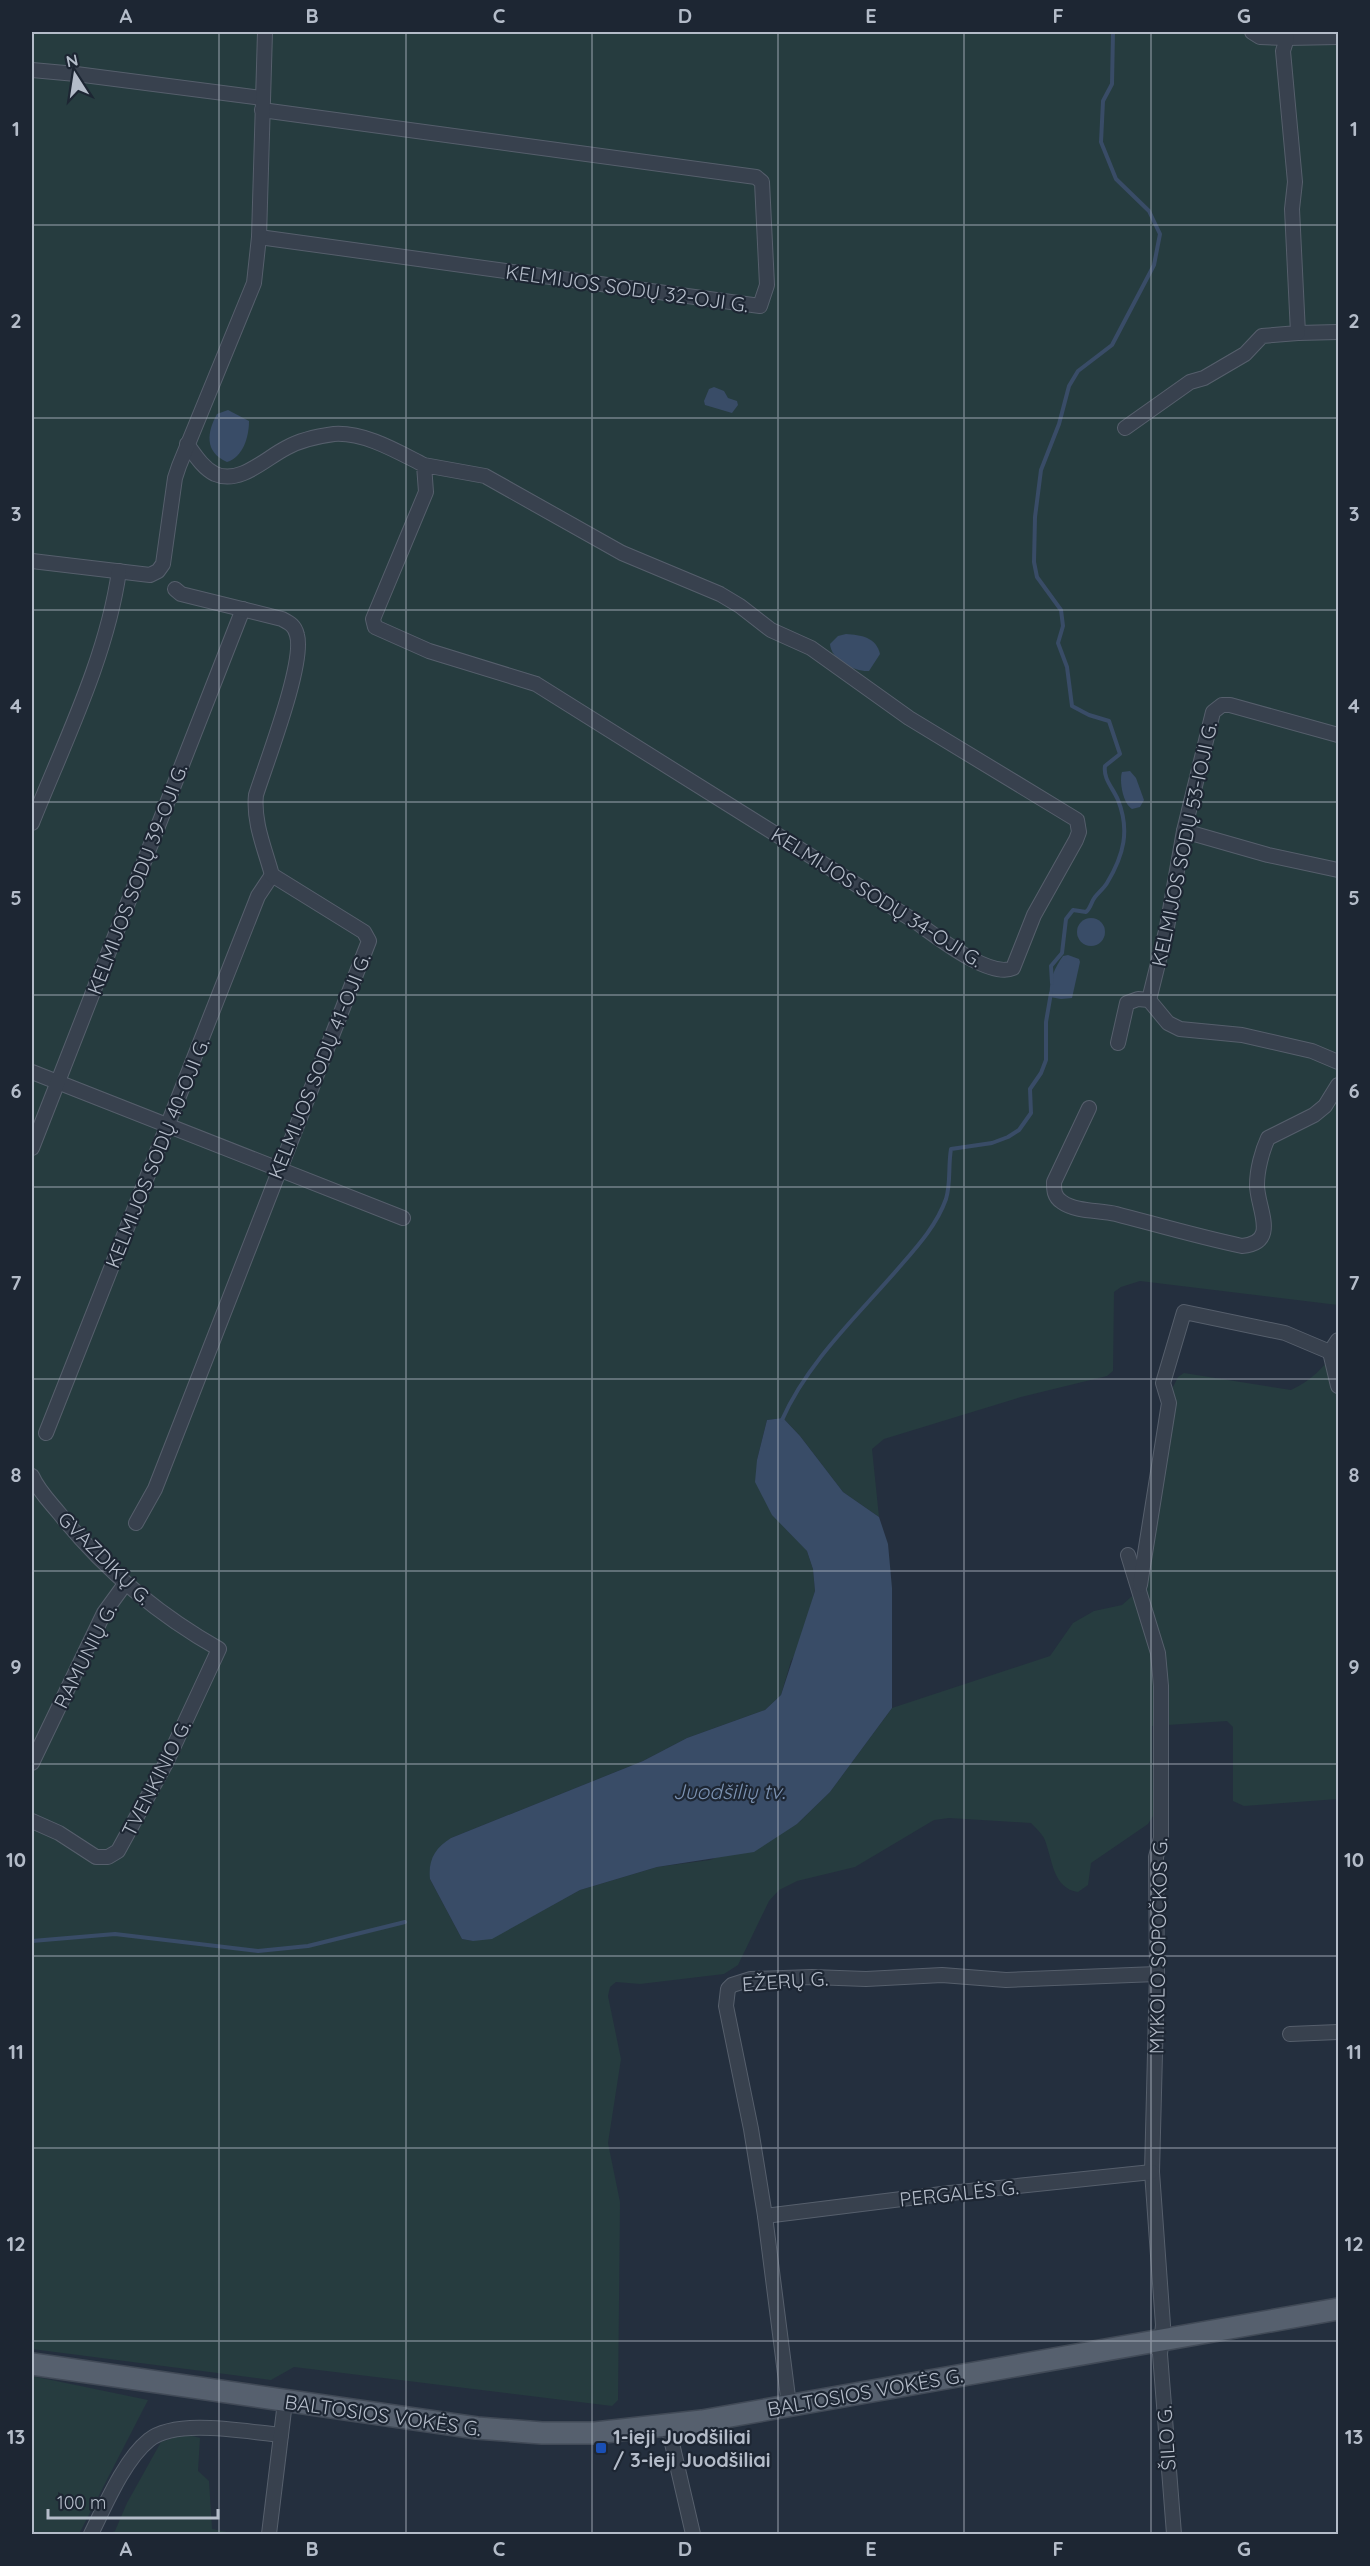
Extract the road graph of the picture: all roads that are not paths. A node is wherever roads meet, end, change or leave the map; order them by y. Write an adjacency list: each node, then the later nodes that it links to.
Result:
1 (265, 32): 6 (street)
2 (1252, 32): 4 (street)
3 (1338, 37): 4 (street)
4 (1287, 38): 9 (street)
5 (32, 70): 6 (street)
6 (262, 104): 7 (street); 7 (street, KELMIJOS SODŲ 32-OJI G.)
7 (259, 237): 11 (street)
8 (1338, 332): 9 (street)
9 (1298, 333): 10 (street)
10 (1125, 428)
11 (187, 444): 12 (street, KELMIJOS SODŲ 34-OJI G.); 14 (street)
12 (424, 465): 12 (street, KELMIJOS SODŲ 34-OJI G.)
13 (32, 561): 14 (street)
14 (118, 571): 18 (street)
15 (176, 589): 16 (street)
16 (243, 609): 21 (street); 26 (street, KELMIJOS SODŲ 39-OJI G.)
17 (1338, 735): 19 (street, KELMIJOS SODŲ 53-IOJI G.)
18 (32, 823)
19 (1184, 831): 20 (street); 22 (street, KELMIJOS SODŲ 53-IOJI G.)
20 (1338, 870)
21 (272, 875): 29 (street, KELMIJOS SODŲ 40-OJI G.); 31 (street, KELMIJOS SODŲ 41-OJI G.)
22 (1149, 1000): 23 (street); 24 (street)
23 (1118, 1043)
24 (1338, 1062)
25 (32, 1072): 26 (street)
26 (57, 1082): 29 (street); 30 (street, KELMIJOS SODŲ 39-OJI G.)
27 (1338, 1085): 28 (street)
28 (1089, 1108)
29 (168, 1126): 31 (street); 35 (street, KELMIJOS SODŲ 40-OJI G.)
30 (32, 1148)
31 (278, 1170): 32 (street); 37 (street, KELMIJOS SODŲ 41-OJI G.)
32 (403, 1218)
33 (1334, 1346): 34 (street); 40 (street)
34 (1338, 1386)
35 (46, 1433)
36 (33, 1485): 39 (street, GVAZDIKŲ G.)
37 (136, 1523)
38 (1128, 1555): 40 (street, MYKOLO SOPOČKOS G.)
39 (125, 1584): 41 (street, GVAZDIKŲ G.); 42 (street, RAMUNIŲ G.)
40 (1139, 1590): 44 (street, MYKOLO SOPOČKOS G.)
41 (219, 1649): 43 (street, TVENKINIO G.)
42 (32, 1764)
43 (32, 1821)
44 (1157, 1974): 47 (street, MYKOLO SOPOČKOS G.); 48 (street, EŽERŲ G.)
45 (1338, 2032): 46 (street)
46 (1290, 2034)
47 (1152, 2172): 48 (street, PERGALĖS G.); 50 (street, MYKOLO SOPOČKOS G.)
48 (765, 2216): 53 (street, EŽERŲ G.)
49 (1338, 2309): 50 (main road, BALTOSIOS VOKĖS G.)
50 (1162, 2341): 53 (main road, BALTOSIOS VOKĖS G.); 59 (street, ŠILO G.)
51 (32, 2364): 52 (main road, BALTOSIOS VOKĖS G.)
52 (285, 2402): 54 (main road, BALTOSIOS VOKĖS G.); 55 (street)
53 (789, 2405): 54 (main road, BALTOSIOS VOKĖS G.)
54 (668, 2426): 58 (street)
55 (281, 2435): 56 (street); 57 (street)
56 (91, 2535)
57 (269, 2535)
58 (693, 2535)
59 (1174, 2535)

